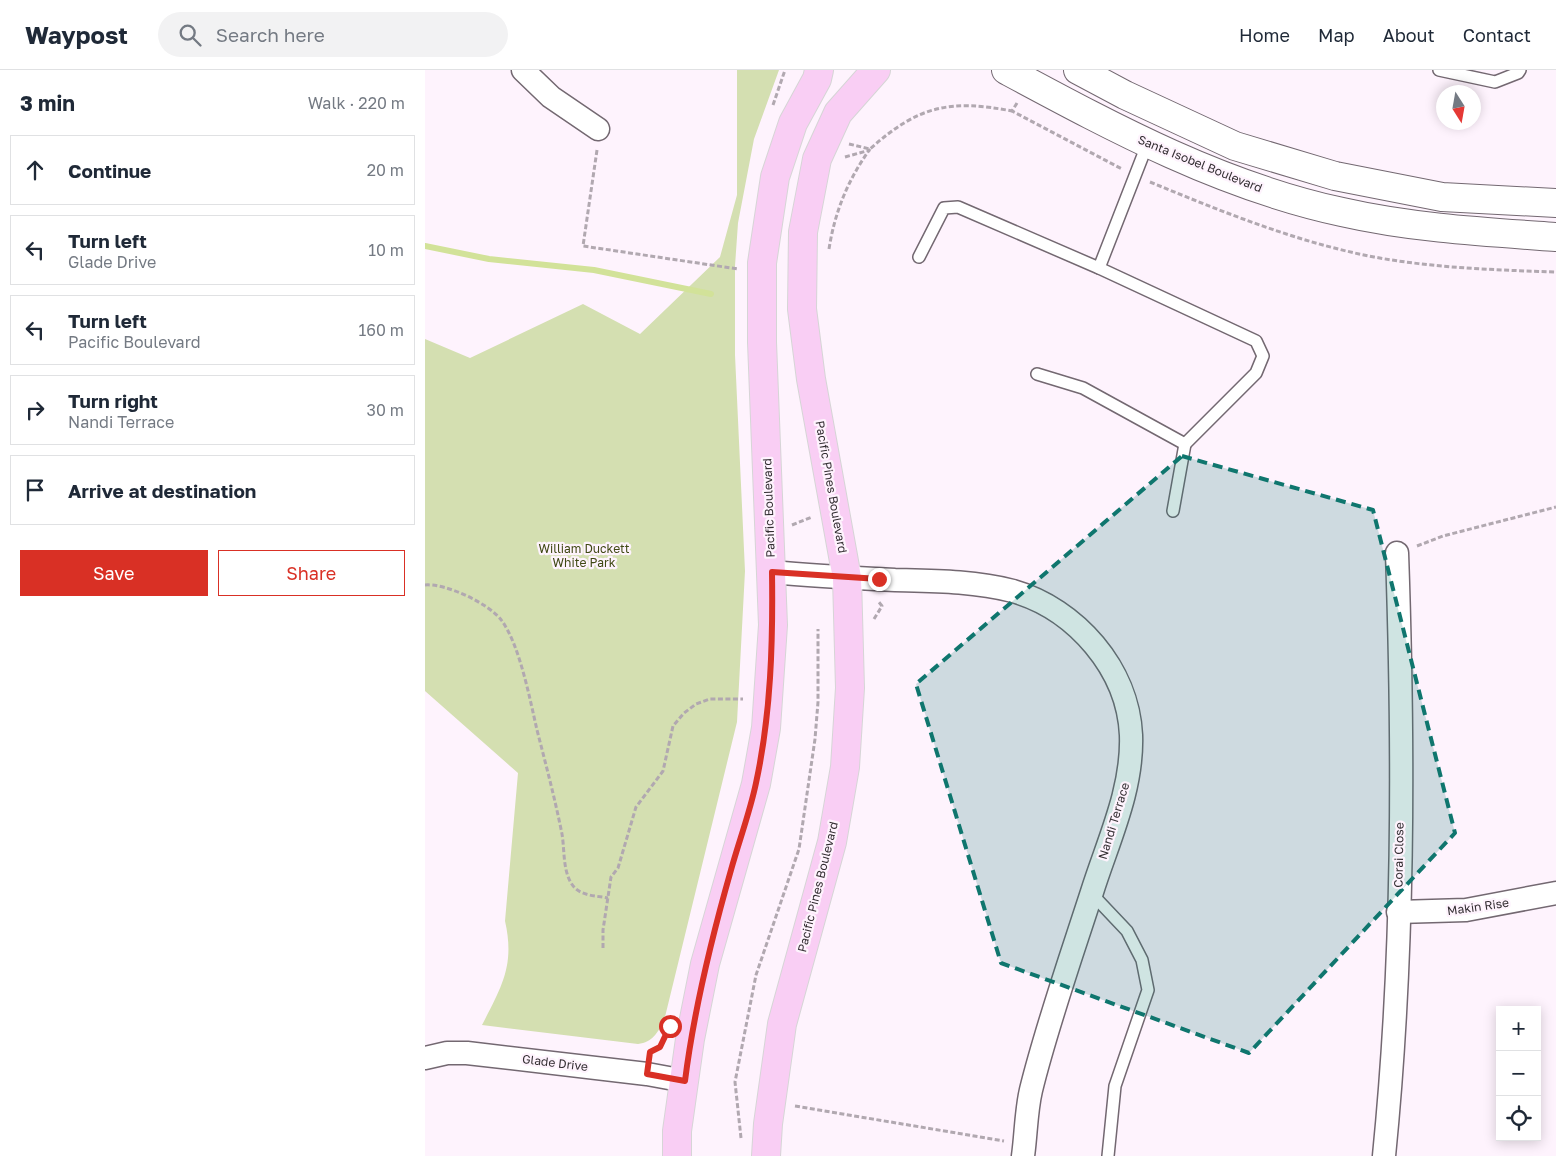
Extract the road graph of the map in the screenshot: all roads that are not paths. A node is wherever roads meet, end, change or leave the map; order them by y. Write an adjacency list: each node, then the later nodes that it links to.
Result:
1 (523, 70): 8 (street)
2 (819, 70): 18 (main road, Pacific Boulevard)
3 (876, 70): 19 (main road, Pacific Pines Boulevard)
4 (1006, 70): 9 (street, Santa Isobel Boulevard)
5 (1078, 70): 10 (street)
6 (1439, 70): 7 (lane)
7 (1520, 70)
8 (598, 129)
9 (1147, 145): 11 (street, Santa Isobel Boulevard); 13 (lane)
10 (1556, 203)
11 (1556, 237)
12 (919, 257): 13 (lane)
13 (1099, 268): 15 (lane)
14 (1037, 374): 15 (lane)
15 (1185, 444): 16 (lane)
16 (1173, 511)
17 (1397, 553): 22 (street, Corai Close)
18 (772, 572): 19 (street, Nandi Terrace); 24 (main road, Pacific Boulevard)
19 (847, 578): 20 (street, Nandi Terrace); 27 (main road, Pacific Pines Boulevard)
20 (1091, 893): 25 (street, Nandi Terrace); 28 (lane)
21 (1556, 893): 22 (street, Makin Rise)
22 (1398, 912): 29 (street, Corai Close)
23 (425, 1058): 24 (street, Glade Drive)
24 (685, 1081): 26 (main road, Pacific Boulevard)
25 (1024, 1150)
26 (677, 1156)
27 (766, 1156)
28 (1107, 1156)
29 (1384, 1156)

